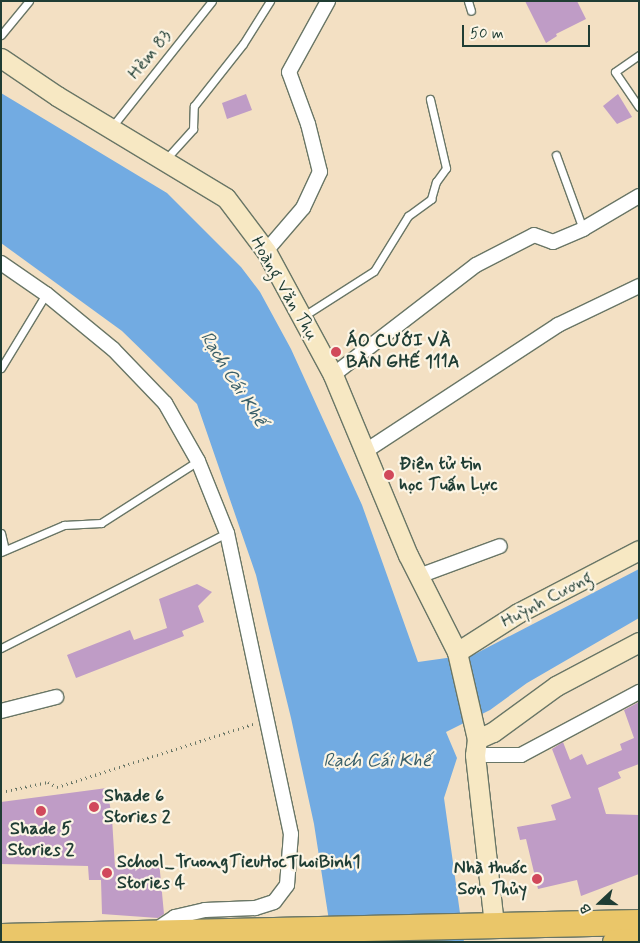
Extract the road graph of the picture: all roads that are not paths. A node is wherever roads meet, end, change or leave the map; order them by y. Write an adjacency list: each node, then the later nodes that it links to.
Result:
1 (29, 1): 7 (lane)
2 (212, 1): 12 (lane, Hẻm 83)
3 (270, 1): 14 (lane)
4 (328, 1): 17 (street)
5 (468, 1): 6 (lane)
6 (471, 11)
7 (1, 35)
8 (639, 55): 11 (lane)
9 (1, 58): 12 (street, Hoàng Văn Thụ)
10 (430, 99): 21 (lane)
11 (639, 107)
12 (110, 128): 14 (street, Hoàng Văn Thụ)
13 (556, 155): 16 (lane)
14 (165, 160): 17 (street, Hoàng Văn Thụ)
15 (639, 196): 16 (street)
16 (583, 229): 23 (street)
17 (266, 251): 21 (street, Hoàng Văn Thụ)
18 (1, 263): 20 (street)
19 (639, 286): 24 (street)
20 (46, 294): 22 (lane); 25 (street)
21 (302, 317): 23 (street, Hoàng Văn Thụ)
22 (1, 368)
23 (332, 375): 24 (street, Hoàng Văn Thụ)
24 (364, 452): 31 (street, Hoàng Văn Thụ)
25 (198, 461): 27 (street); 30 (lane)
26 (1, 533): 30 (lane)
27 (226, 533): 33 (lane); 41 (street)
28 (500, 546): 31 (street)
29 (639, 550): 34 (street, Huỳnh Cương)
30 (3, 551)
31 (419, 576): 34 (street, Hoàng Văn Thụ)
32 (639, 642): 38 (street)
33 (1, 648)
34 (457, 652): 38 (street, Hoàng Văn Thụ)
35 (639, 692): 38 (street)
36 (56, 697): 37 (street)
37 (1, 711)
38 (476, 747): 40 (street)
39 (639, 922): 40 (highway)
40 (494, 924): 41 (highway)
41 (151, 933): 42 (highway)
42 (1, 936)
43 (639, 941): 44 (highway)
44 (615, 942)

